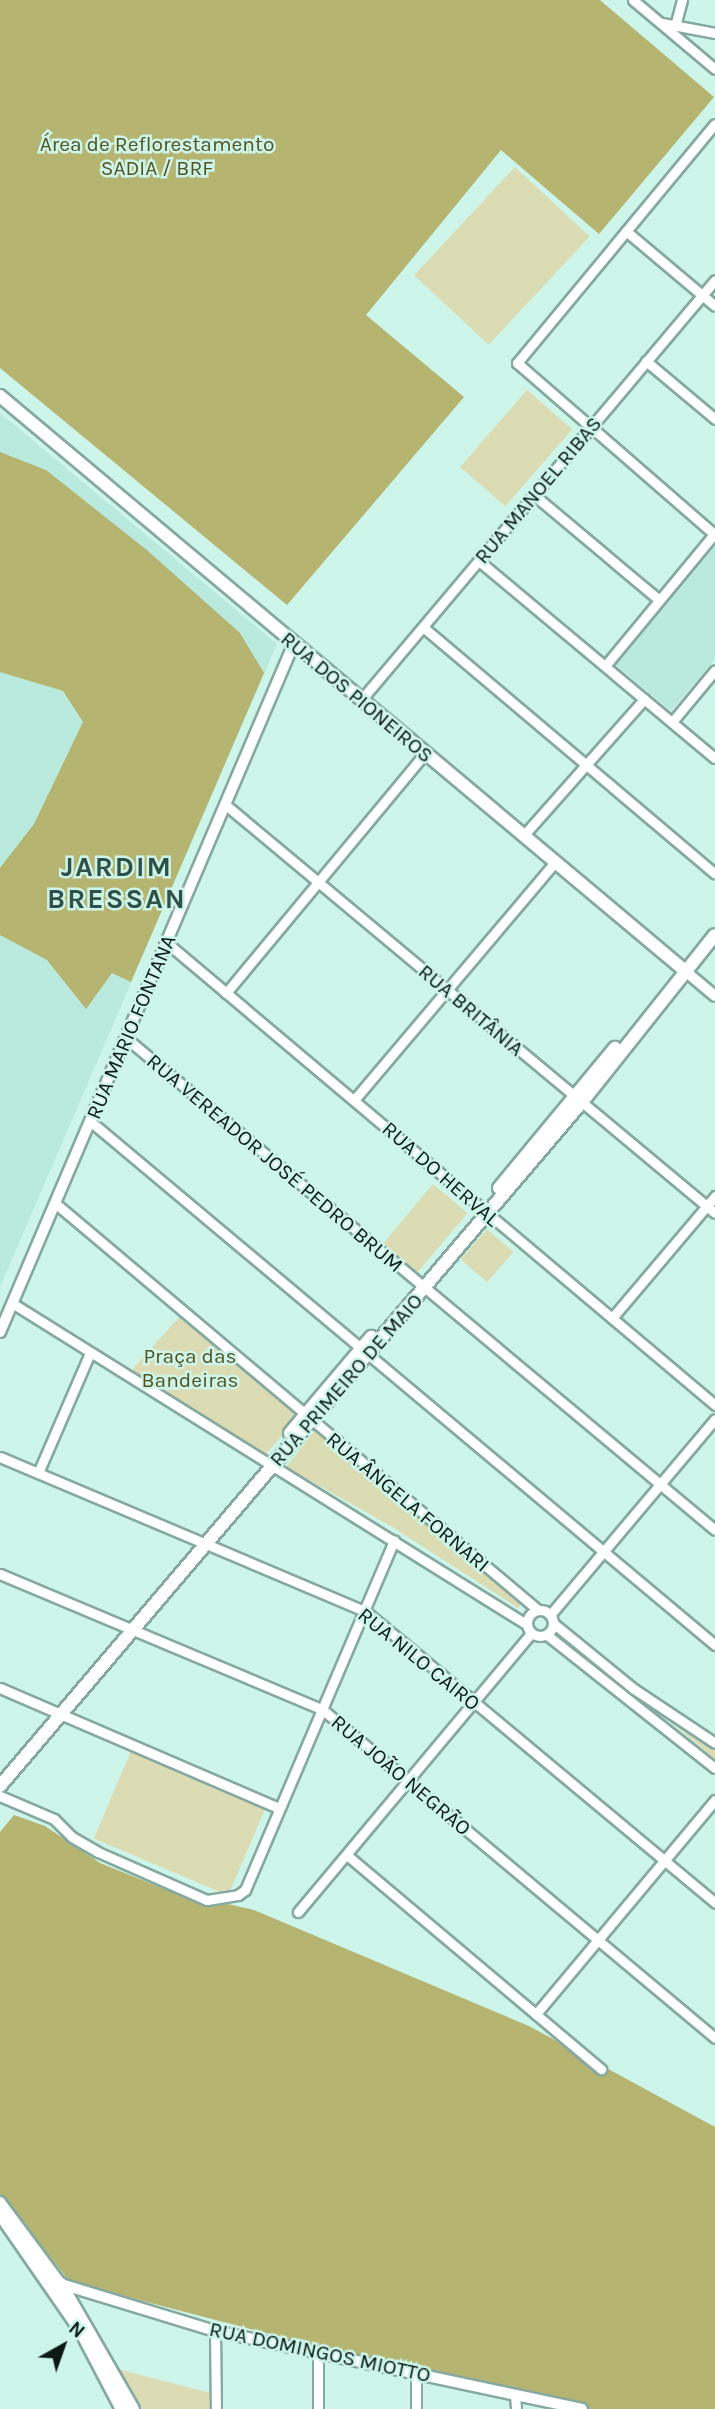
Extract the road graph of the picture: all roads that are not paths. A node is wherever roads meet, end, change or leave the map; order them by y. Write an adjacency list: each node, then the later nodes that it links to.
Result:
1 (633, 0): 3 (street)
2 (682, 0): 4 (street)
3 (658, 22): 4 (street); 6 (street)
4 (675, 26): 5 (street)
5 (715, 33)
6 (715, 69)
7 (715, 124): 8 (street)
8 (626, 232): 10 (street); 15 (street)
9 (715, 279): 10 (street, RUA MANOEL RIBAS)
10 (702, 295): 11 (street); 12 (street, RUA MANOEL RIBAS)
11 (715, 306)
12 (646, 361): 14 (street); 15 (street, RUA MANOEL RIBAS)
13 (0, 396): 21 (main road, RUA DOS PIONEIROS)
14 (715, 419)
15 (591, 427): 16 (street, RUA MANOEL RIBAS); 17 (street)
16 (534, 495): 18 (street, RUA MANOEL RIBAS); 19 (street)
17 (715, 534): 19 (street)
18 (479, 561): 20 (street, RUA MANOEL RIBAS); 22 (street)
19 (659, 600): 22 (street)
20 (423, 627): 25 (street, RUA MANOEL RIBAS); 29 (street)
21 (294, 643): 25 (main road, RUA DOS PIONEIROS); 30 (street, RUA MARIO FONTANA)
22 (604, 666): 24 (street)
23 (715, 670): 26 (street)
24 (644, 699): 26 (street); 29 (street)
25 (361, 700): 27 (main road, RUA DOS PIONEIROS)
26 (672, 722): 28 (street)
27 (425, 753): 31 (main road, RUA DOS PIONEIROS); 34 (street)
28 (715, 758)
29 (586, 765): 31 (street); 33 (street)
30 (228, 806): 34 (street, RUA BRITÂNIA); 36 (street, RUA MARIO FONTANA)
31 (523, 836): 32 (main road, RUA DOS PIONEIROS)
32 (555, 862): 37 (main road, RUA DOS PIONEIROS); 38 (street)
33 (715, 874)
34 (319, 882): 38 (street, RUA BRITÂNIA); 39 (street)
35 (715, 934): 37 (main road, RUA PRIMEIRO DE MAIO)
36 (167, 943): 39 (street, RUA DO HERVAL); 41 (street, RUA MARIO FONTANA)
37 (684, 970): 40 (street, RUA DOS PIONEIROS); 42 (main road, RUA PRIMEIRO DE MAIO)
38 (448, 990): 42 (street, RUA BRITÂNIA); 43 (street)
39 (226, 993): 43 (street, RUA DO HERVAL)
40 (715, 996)
41 (126, 1038): 44 (street, RUA MARIO FONTANA); 50 (street, RUA VEREADOR JOSÉ PEDRO BRUM)
42 (578, 1099): 47 (street, RUA BRITÂNIA); 48 (main road, RUA PRIMEIRO DE MAIO)
43 (354, 1100): 48 (street, RUA DO HERVAL)
44 (90, 1121): 46 (street, RUA MARIO FONTANA); 54 (street)
45 (715, 1196): 47 (street)
46 (55, 1203): 51 (street, RUA MARIO FONTANA); 57 (street, RUA ÂNGELA FORNARI)
47 (707, 1206): 49 (street, RUA BRITÂNIA); 52 (street)
48 (484, 1212): 50 (main road, RUA PRIMEIRO DE MAIO); 52 (street, RUA DO HERVAL)
49 (715, 1213)
50 (421, 1286): 54 (main road, RUA PRIMEIRO DE MAIO); 62 (street, RUA VEREADOR JOSÉ PEDRO BRUM)
51 (12, 1303): 53 (street, RUA MARIO FONTANA); 55 (street)
52 (612, 1318): 56 (street, RUA DO HERVAL)
53 (0, 1332)
54 (364, 1352): 57 (main road, RUA PRIMEIRO DE MAIO); 66 (street)
55 (90, 1353): 60 (street); 61 (street)
56 (715, 1405)
57 (308, 1417): 60 (main road, RUA PRIMEIRO DE MAIO); 68 (street, RUA ÂNGELA FORNARI)
58 (715, 1419): 62 (street)
59 (0, 1457): 61 (street, RUA NILO CAIRO)
60 (269, 1464): 64 (street); 65 (main road, RUA PRIMEIRO DE MAIO)
61 (38, 1473): 65 (street, RUA NILO CAIRO)
62 (661, 1485): 63 (street, RUA VEREADOR JOSÉ PEDRO BRUM); 66 (street)
63 (715, 1530)
64 (394, 1540): 69 (street); 71 (street)
65 (202, 1543): 69 (street, RUA NILO CAIRO); 72 (main road, RUA PRIMEIRO DE MAIO)
66 (604, 1552): 70 (street); 75 (street)
67 (0, 1574): 72 (street, RUA JOÃO NEGRÃO)
68 (538, 1610): 70 (street, RUA ÂNGELA FORNARI); 71 (street)
69 (365, 1611): 78 (street, RUA NILO CAIRO); 79 (street)
70 (552, 1619): 74 (street); 77 (street)
71 (526, 1624): 73 (street)
72 (130, 1630): 79 (street, RUA JOÃO NEGRÃO); 80 (main road, RUA PRIMEIRO DE MAIO)
73 (531, 1633): 74 (street); 78 (street)
74 (547, 1634): 77 (street)
75 (715, 1645)
76 (0, 1688): 80 (street)
77 (632, 1692): 81 (street); 82 (street)
78 (476, 1703): 84 (street); 90 (street, RUA NILO CAIRO)
79 (323, 1710): 84 (street, RUA JOÃO NEGRÃO); 88 (street)
80 (60, 1714): 83 (main road, RUA PRIMEIRO DE MAIO); 85 (main road, RUA PRIMEIRO DE MAIO); 88 (street)
81 (715, 1743)
82 (715, 1768)
83 (0, 1778)
84 (410, 1783): 89 (street); 93 (street, RUA JOÃO NEGRÃO)
85 (0, 1786)
86 (0, 1796): 88 (street)
87 (715, 1801): 90 (street)
88 (279, 1808)
89 (348, 1856): 92 (street); 94 (street)
90 (664, 1861): 91 (street, RUA NILO CAIRO); 93 (street)
91 (715, 1903)
92 (298, 1912)
93 (598, 1942): 94 (street); 95 (street, RUA JOÃO NEGRÃO)
94 (537, 2014): 96 (street)
95 (715, 2038)
96 (601, 2069)
97 (0, 2202): 100 (street)
98 (0, 2212): 99 (main road)
99 (6, 2226): 100 (main road); 105 (main road); 106 (main road)
100 (61, 2284): 101 (street, RUA DOMINGOS MIOTTO); 107 (main road)
101 (215, 2331): 102 (street, RUA DOMINGOS MIOTTO); 108 (street)
102 (317, 2352): 103 (street, RUA DOMINGOS MIOTTO); 109 (street)
103 (416, 2373): 104 (street, RUA DOMINGOS MIOTTO); 110 (street)
104 (515, 2394): 111 (street); 112 (street, RUA DOMINGOS MIOTTO)
105 (114, 2409)
106 (123, 2409)
107 (133, 2409)
108 (216, 2409)
109 (318, 2409)
110 (416, 2409)
111 (516, 2409)
112 (582, 2409)

